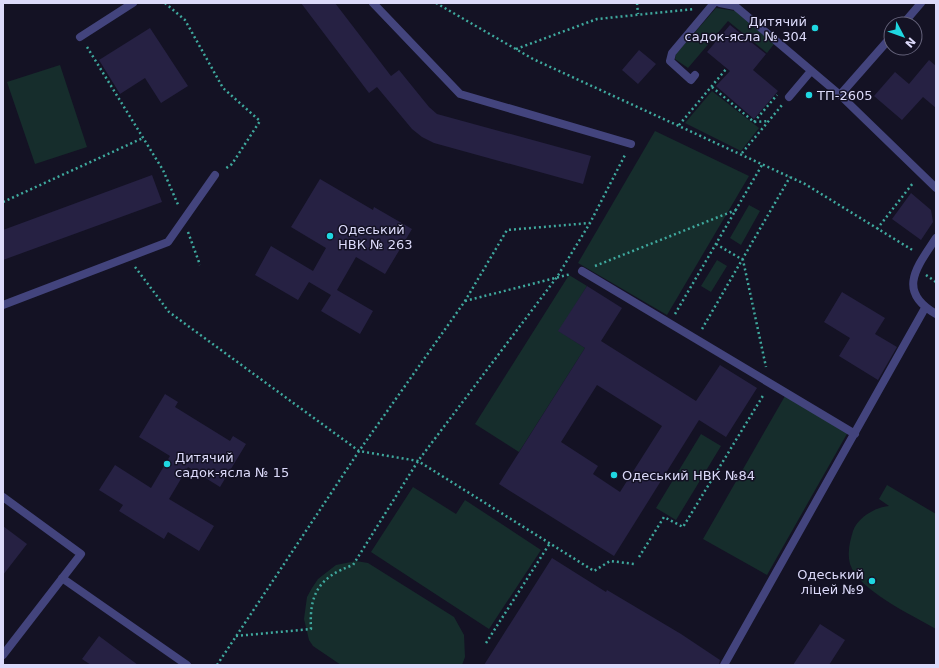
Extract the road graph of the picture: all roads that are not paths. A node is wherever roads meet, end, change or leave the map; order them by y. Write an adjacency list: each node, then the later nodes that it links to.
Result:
1 (133, 3): 7 (lane)
2 (373, 3): 13 (lane)
3 (720, 3): 9 (lane)
4 (921, 3): 6 (lane)
5 (713, 5): 10 (lane)
6 (910, 16)
7 (80, 37)
8 (883, 46): 11 (lane)
9 (811, 71): 11 (lane); 12 (lane)
10 (695, 75)
11 (840, 95): 15 (lane)
12 (789, 97)
13 (631, 144)
14 (215, 175): 18 (lane)
15 (936, 188)
16 (936, 238): 19 (lane)
17 (582, 271): 21 (lane)
18 (3, 304)
19 (925, 308): 20 (lane); 21 (lane)
20 (936, 314)
21 (855, 434): 26 (lane)
22 (3, 497): 23 (lane)
23 (62, 578): 24 (lane); 25 (lane)
24 (3, 655)
25 (187, 665)
26 (724, 665)

